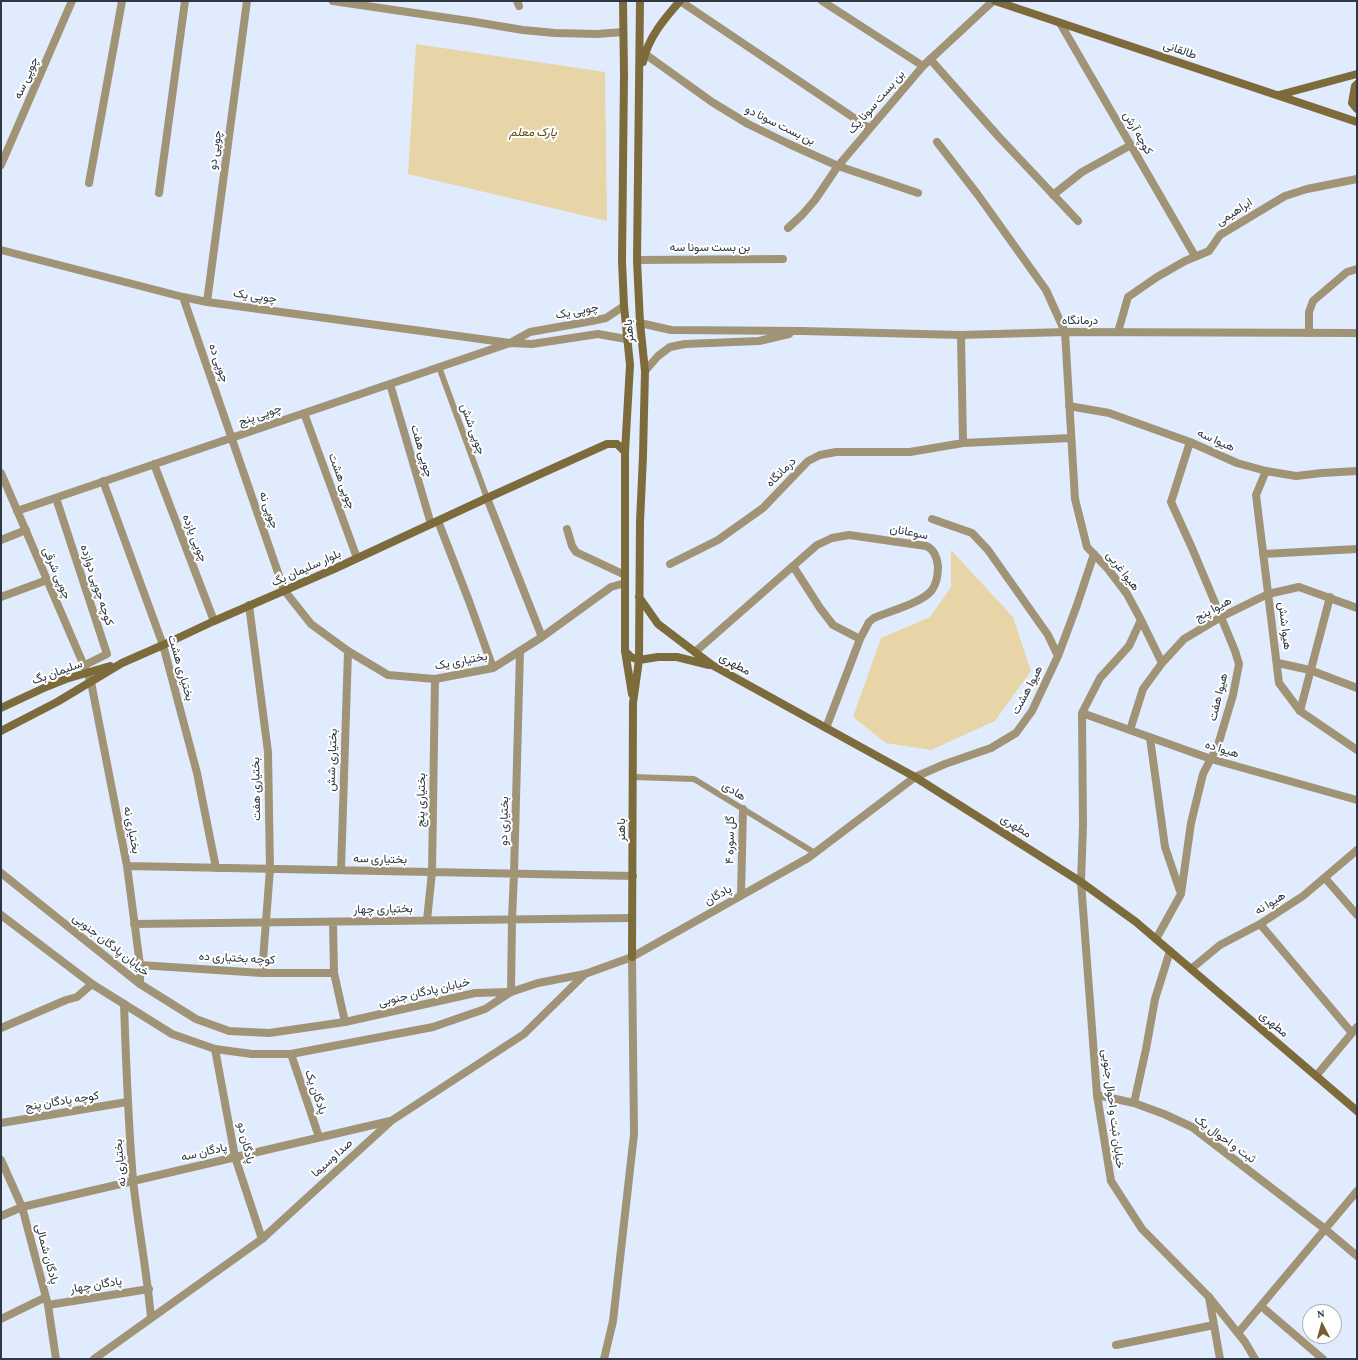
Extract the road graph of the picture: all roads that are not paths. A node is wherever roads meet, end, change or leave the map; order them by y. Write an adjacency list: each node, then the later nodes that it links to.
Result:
1 (72, 1): 27 (street, چوپی سه)
2 (122, 1): 30 (street)
3 (185, 1): 31 (street)
4 (247, 1): 42 (street, چوپی دو)
5 (333, 1): 12 (street)
6 (361, 1): 12 (street)
7 (623, 1): 14 (main road, باهنر)
8 (640, 1): 19 (main road, باهنر)
9 (680, 1): 15 (main road); 24 (street)
10 (822, 1): 17 (street)
11 (994, 1): 13 (main road, طالقانی); 16 (street, بن بست سونا یک)
12 (353, 5): 14 (street)
13 (1060, 23): 21 (main road, طالقانی); 26 (street, کوچه آرش)
14 (623, 32): 43 (main road, باهنر)
15 (645, 54): 19 (main road); 28 (street, بن بست سونا دو)
16 (930, 59): 17 (street, بن بست سونا یک); 33 (street)
17 (923, 66): 24 (street, بن بست سونا یک)
18 (1357, 74): 21 (main road)
19 (640, 77): 39 (main road, باهنر)
20 (1357, 84): 22 (main road)
21 (1278, 96): 23 (main road, طالقانی)
22 (1357, 110)
23 (1357, 122)
24 (869, 128): 28 (street, بن بست سونا یک)
25 (937, 142): 46 (street)
26 (1131, 145): 33 (street); 37 (street, کوچه آرش)
27 (1, 165)
28 (838, 166): 32 (street, بن بست سونا دو); 35 (street, بن بست سونا یک)
29 (1357, 180): 37 (street, ابراهیمی)
30 (89, 183)
31 (158, 193)
32 (918, 193)
33 (1054, 195): 34 (street)
34 (1078, 221)
35 (788, 228)
36 (1, 250): 41 (street, چوپی یک)
37 (1195, 256): 47 (street, ابراهیمی)
38 (783, 259): 39 (street, بن بست سونا سه)
39 (637, 260): 44 (main road, باهنر)
40 (1357, 269): 48 (street)
41 (183, 297): 42 (street, چوپی یک); 58 (street, چوپی ده)
42 (207, 302): 52 (street, چوپی یک)
43 (624, 306): 51 (main road, باهنر); 52 (street, چوپی یک)
44 (640, 323): 45 (street, درمانگاه); 54 (main road, باهنر)
45 (802, 331): 50 (street, درمانگاه); 54 (street, درمانگاه)
46 (1065, 332): 47 (street, درمانگاه); 50 (street, درمانگاه); 56 (street, هیوا غربی)
47 (1118, 332): 48 (street, درمانگاه)
48 (1309, 333): 49 (street, درمانگاه)
49 (1357, 333)
50 (962, 335): 60 (street)
51 (626, 339): 52 (street, چوپی یک); 62 (main road, باهنر)
52 (510, 343): 53 (street, چوپی پنج)
53 (439, 367): 55 (street, چوپی پنج); 69 (lane, چوپی شش)
54 (645, 371): 87 (main road, باهنر)
55 (390, 384): 57 (street, چوپی پنج); 72 (street, چوپی هفت)
56 (1069, 406): 59 (street, هیوا غربی); 61 (street, هیوا سه)
57 (304, 413): 58 (street, چوپی پنج); 79 (street, چوپی هشت)
58 (232, 438): 63 (street, چوپی پنج); 84 (street, چوپی نه)
59 (1071, 438): 60 (street, درمانگاه); 77 (street, هیوا غربی)
60 (963, 442): 80 (street, درمانگاه)
61 (1190, 442): 64 (street, هیوا سه); 91 (street, هیوا هفت)
62 (625, 452): 69 (main road, بلوار سلیمان بگ); 82 (main road, باهنر)
63 (154, 464): 67 (street, چوپی پنج); 93 (street, چوپی یازده)
64 (1266, 471): 65 (street, هیوا سه); 78 (street, هیوا شش)
65 (1357, 471)
66 (1, 473): 70 (street, چوپی شرقی)
67 (103, 481): 68 (street, چوپی پنج); 96 (street, بختیاری هشت)
68 (56, 498): 70 (street, چوپی پنج); 108 (street, کوچه چوپی دوازده)
69 (487, 498): 72 (main road, بلوار سلیمان بگ); 94 (street)
70 (17, 510): 74 (street, چوپی شرقی)
71 (932, 519): 101 (street)
72 (434, 523): 79 (main road, بلوار سلیمان بگ); 107 (street, چوپی هفت)
73 (567, 529): 82 (street)
74 (26, 530): 75 (street); 83 (street, چوپی شرقی)
75 (1, 540)
76 (1357, 549): 78 (street)
77 (1094, 554): 92 (street, هیوا غربی); 101 (street, هیوا هشت)
78 (1264, 554): 85 (street, هیوا شش)
79 (357, 558): 84 (main road, بلوار سلیمان بگ)
80 (670, 564)
81 (793, 566): 95 (street); 95 (street, سوعانان); 100 (street, سوعانان)
82 (625, 579): 94 (street, بختیاری یک); 99 (main road, باهنر)
83 (47, 580): 86 (street); 108 (street, چوپی شرقی)
84 (284, 590): 89 (main road, بلوار سلیمان بگ); 97 (street, بختیاری یک)
85 (1268, 594): 88 (street, هیوا پنج); 91 (street, هیوا پنج); 105 (street, هیوا شش)
86 (1, 597)
87 (639, 597): 100 (main road, مطهری); 102 (main road, باهنر)
88 (1330, 597): 90 (street, هیوا پنج); 109 (street)
89 (249, 606): 93 (main road, بلوار سلیمان بگ); 131 (street, بختیاری هفت)
90 (1357, 608)
91 (1221, 617): 104 (street, هیوا پنج); 122 (street, هیوا هفت)
92 (1141, 620): 104 (street, هیوا غربی); 116 (street)
93 (214, 621): 96 (main road, بلوار سلیمان بگ)
94 (542, 637): 98 (street, بختیاری یک)
95 (860, 639): 117 (street, سوعانان)
96 (163, 645): 103 (main road, بلوار سلیمان بگ); 130 (street, بختیاری هشت)
97 (348, 651): 110 (street, بختیاری یک); 132 (street, بختیاری شش)
98 (520, 651): 107 (street, بختیاری یک); 135 (street, بختیاری دو)
99 (625, 651): 102 (main road); 113 (main road, باهنر)
100 (695, 652): 106 (main road, مطهری)
101 (1058, 656): 124 (street, هیوا هشت)
102 (639, 660): 106 (main road); 113 (main road, باهنر)
103 (122, 663): 108 (main road, سلیمان بگ); 111 (main road, بلوار سلیمان بگ)
104 (1162, 663): 118 (street, هیوا پنج)
105 (1278, 663): 109 (street); 115 (street, هیوا شش)
106 (712, 665): 117 (main road, مطهری)
107 (493, 668): 110 (street, بختیاری یک)
108 (85, 670): 111 (street, چوپی شرقی); 114 (main road, سلیمان بگ)
109 (1310, 670): 112 (street); 115 (street)
110 (435, 679): 133 (street, بختیاری پنج)
111 (91, 682): 119 (main road, بلوار سلیمان بگ); 129 (street, بختیاری نه)
112 (1357, 688)
113 (633, 703): 123 (main road, باهنر)
114 (1, 708)
115 (1300, 711): 121 (street, هیوا شش)
116 (1082, 713): 118 (street, هیوا ده); 138 (street)
117 (826, 728): 124 (main road, مطهری)
118 (1130, 730): 120 (street, هیوا ده)
119 (1, 731)
120 (1150, 738): 122 (street, هیوا ده); 139 (street)
121 (1357, 750)
122 (1211, 759): 125 (street, هیوا ده); 139 (street, هیوا هفت)
123 (633, 776): 126 (lane, هادی); 136 (main road, باهنر)
124 (915, 777): 128 (street, پادگان); 138 (main road, مطهری)
125 (1357, 800)
126 (743, 809): 128 (lane, هادی); 140 (street, گل سوره ۴)
127 (1357, 850): 137 (street, هیوا نه)
128 (814, 853): 140 (street, پادگان)
129 (127, 866): 130 (street, بختیاری سه); 148 (street, بختیاری نه)
130 (216, 868): 131 (street, بختیاری سه)
131 (270, 869): 132 (street, بختیاری سه); 146 (street, بختیاری هفت)
132 (341, 870): 133 (street, بختیاری سه)
133 (432, 872): 135 (street, بختیاری سه); 145 (street, بختیاری پنج)
134 (1, 873): 159 (street, خیابان پادگان جنوبی)
135 (514, 874): 136 (street, بختیاری سه); 144 (street, بختیاری دو)
136 (632, 876): 143 (main road, باهنر)
137 (1325, 878): 142 (street); 149 (street, هیوا نه)
138 (1081, 882): 150 (main road, مطهری); 168 (street, خیابان ثبت و احوال جنوبی)
139 (1181, 894): 150 (street, هیوا هفت)
140 (741, 896): 152 (street, پادگان)
141 (1, 915): 158 (street)
142 (1357, 915)
143 (632, 918): 144 (street, بختیاری چهار); 152 (main road, باهنر)
144 (512, 919): 145 (street, بختیاری چهار); 160 (street, بختیاری دو)
145 (427, 920): 147 (street, بختیاری چهار)
146 (266, 922): 147 (street, بختیاری چهار); 148 (street, بختیاری چهار); 155 (street, بختیاری هفت)
147 (333, 922): 156 (street)
148 (134, 924): 153 (street, بختیاری نه)
149 (1260, 924): 154 (street, هیوا نه); 164 (street)
150 (1156, 939): 151 (main road, مطهری)
151 (1170, 951): 154 (main road, مطهری); 170 (street)
152 (632, 957): 157 (street, پادگان); 195 (street)
153 (140, 965): 155 (street, کوچه بختیاری ده); 159 (street, بختیاری نه)
154 (1191, 969): 167 (main road, مطهری)
155 (262, 973): 156 (street, کوچه بختیاری ده)
156 (334, 973): 162 (street)
157 (585, 974): 160 (street, پادگان); 172 (street, صدا وسیما)
158 (92, 984): 161 (street); 163 (street)
159 (140, 984): 162 (street, خیابان پادگان جنوبی)
160 (511, 992): 162 (street, خیابان پادگان جنوبی); 166 (street)
161 (124, 1004): 165 (street); 169 (street, بختیاری نه)
162 (346, 1022)
163 (1, 1028)
164 (1354, 1030): 167 (street)
165 (215, 1049): 166 (street); 175 (street, پادگان دو)
166 (291, 1054): 174 (street, پادگان یک)
167 (1316, 1076): 171 (main road, مطهری)
168 (1097, 1095): 170 (street, ثبت و احوال یک); 185 (street, خیابان ثبت و احوال جنوبی)
169 (127, 1102): 173 (street, کوچه پادگان پنج); 177 (street, بختیاری نه)
170 (1134, 1103): 181 (street, ثبت و احوال یک)
171 (1357, 1111)
172 (391, 1121): 174 (street, پادگان سه); 182 (street, صدا وسیما)
173 (1, 1122)
174 (320, 1138): 175 (street, پادگان سه)
175 (235, 1157): 177 (street, پادگان سه); 182 (street, پادگان دو)
176 (1, 1160): 179 (street, پادگان شمالی)
177 (133, 1181): 179 (street, پادگان سه); 184 (street, بختیاری نه)
178 (1357, 1191): 181 (street)
179 (22, 1207): 180 (street, پادگان سه); 186 (street, پادگان شمالی)
180 (1, 1216)
181 (1325, 1230): 183 (street, ثبت و احوال یک); 187 (street)
182 (262, 1239): 188 (street, صدا وسیما)
183 (1357, 1256)
184 (149, 1289): 186 (street, پادگان چهار); 188 (street, بختیاری نه)
185 (1208, 1297): 190 (street); 191 (street, خیابان ثبت و احوال جنوبی)
186 (47, 1301): 189 (street, پادگان چهار); 193 (street, پادگان شمالی)
187 (1261, 1306): 191 (street); 198 (street)
188 (151, 1318): 194 (street, صدا وسیما)
189 (1, 1319)
190 (1214, 1325): 192 (street); 196 (street)
191 (1238, 1333): 197 (street, خیابان ثبت و احوال جنوبی)
192 (1116, 1345)
193 (56, 1359)
194 (94, 1359)
195 (604, 1359)
196 (1220, 1359)
197 (1255, 1359)
198 (1323, 1359)

